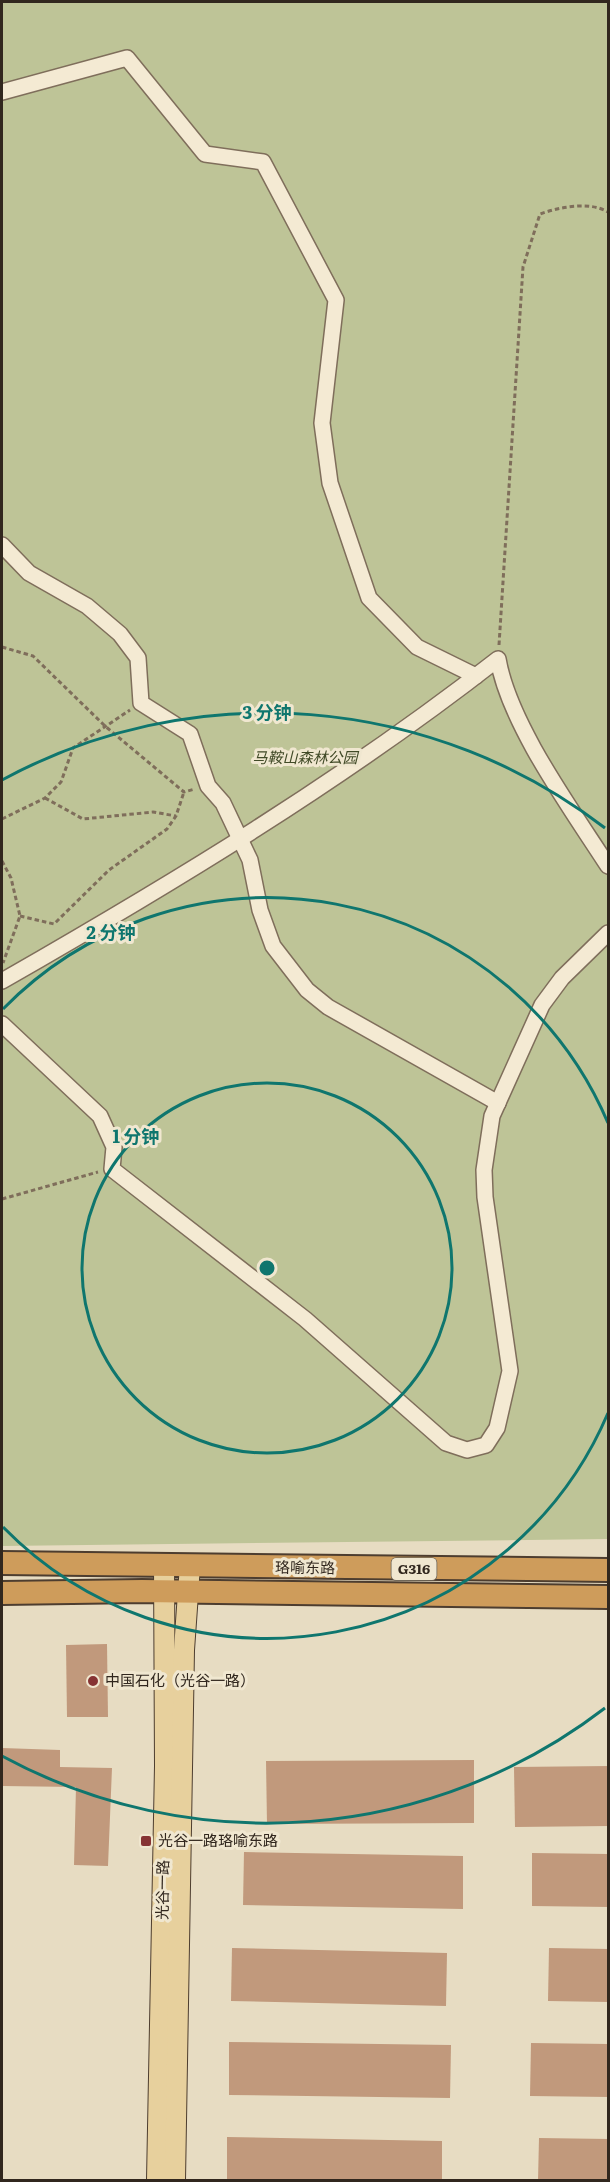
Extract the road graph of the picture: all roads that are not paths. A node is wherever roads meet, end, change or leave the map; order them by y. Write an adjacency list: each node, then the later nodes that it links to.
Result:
1 (2, 92): 3 (street)
2 (2, 545): 4 (street)
3 (476, 676): 4 (street); 5 (street)
4 (240, 841): 7 (street); 9 (street)
5 (609, 866)
6 (609, 933): 9 (street)
7 (2, 981)
8 (2, 1024): 9 (street)
9 (498, 1102)
10 (2, 1563): 11 (highway, 珞喻东路 / G316)
11 (164, 1564): 12 (highway, 珞喻东路 / G316); 14 (main road, 光谷一路)
12 (190, 1565): 13 (highway, 珞喻东路 / G316); 15 (main road, 光谷一路)
13 (609, 1570)
14 (165, 1592): 15 (highway, 珞喻东路 / G316); 16 (highway, 珞喻东路 / G316); 18 (main road, 光谷一路)
15 (188, 1592): 17 (highway, 珞喻东路 / G316); 19 (main road, 光谷一路)
16 (2, 1593)
17 (609, 1597)
18 (157, 2181)
19 (176, 2181)

